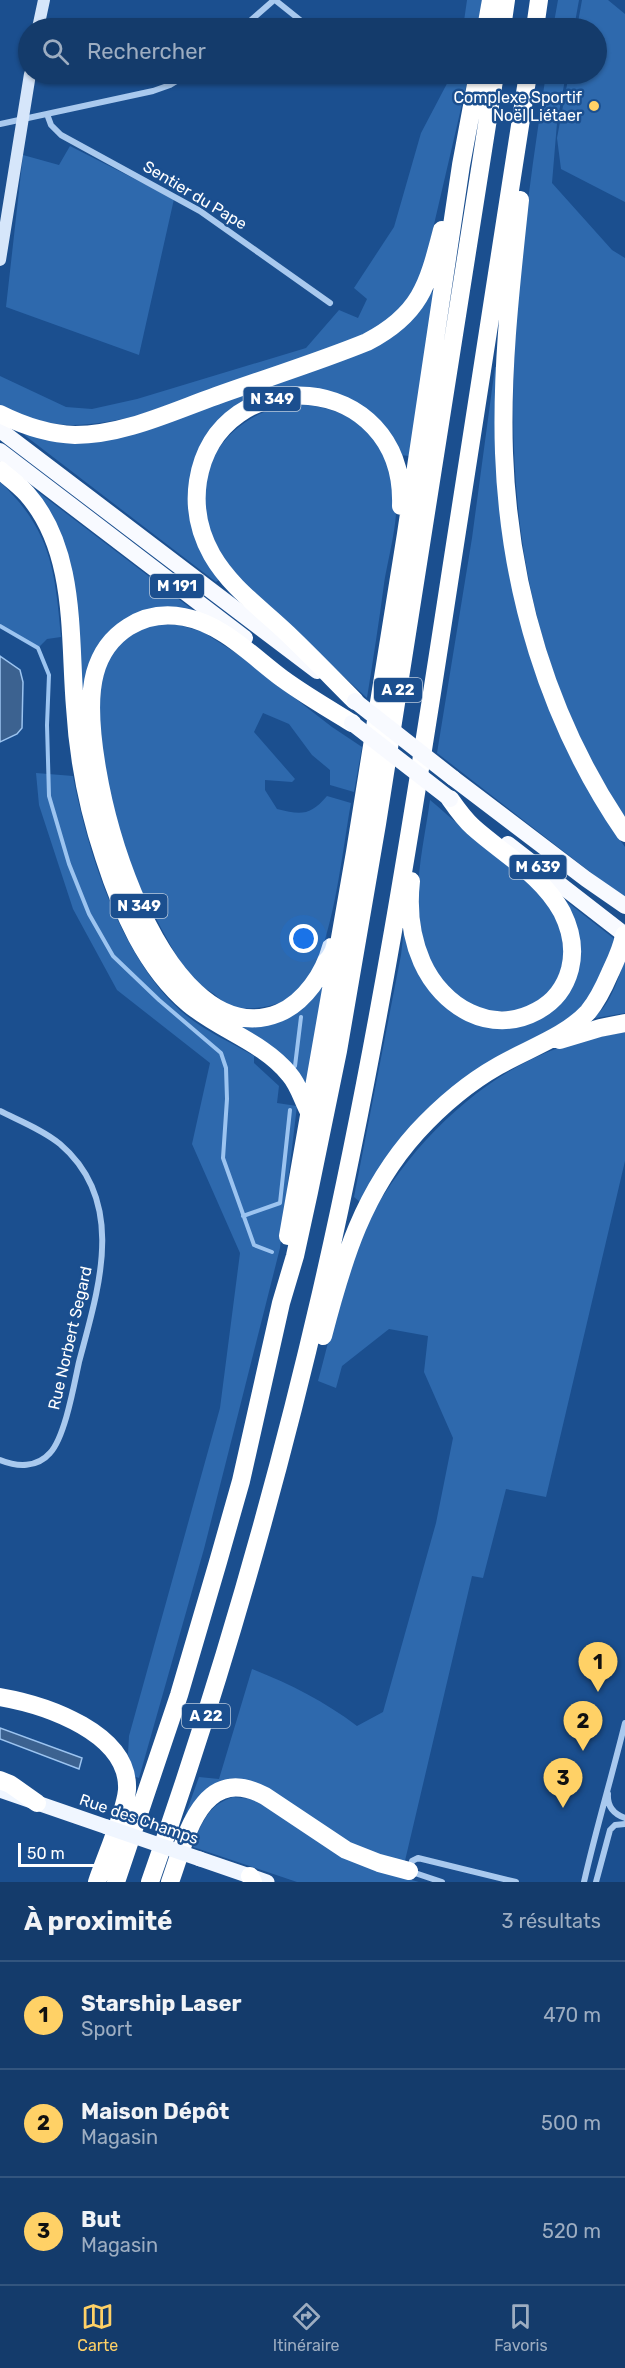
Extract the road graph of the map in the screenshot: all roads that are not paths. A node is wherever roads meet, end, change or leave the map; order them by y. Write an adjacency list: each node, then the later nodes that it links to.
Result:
1 (44, 0): 6 (main road)
2 (274, 0): 7 (street); 8 (street)
3 (491, 0): 9 (highway)
4 (506, 0): 10 (highway)
5 (539, 0): 11 (highway)
6 (40, 18)
7 (253, 18)
8 (297, 18)
9 (488, 18)
10 (503, 18)
11 (536, 18)
12 (28, 84): 19 (main road)
13 (172, 84): 18 (street)
14 (476, 84): 21 (highway)
15 (493, 84): 43 (highway, A 22)
16 (528, 84): 33 (highway, A 22)
17 (530, 84): 34 (highway)
18 (47, 114): 19 (street); 23 (street, Sentier du Pape)
19 (21, 120): 20 (street); 22 (main road)
20 (0, 124)
21 (461, 165): 24 (highway); 28 (highway)
22 (0, 260)
23 (330, 303)
24 (0, 414)
25 (0, 430): 29 (highway, M 191)
26 (0, 451): 30 (highway, M 191)
27 (0, 470): 41 (highway)
28 (385, 663): 29 (highway, N 349); 35 (highway)
29 (356, 701): 31 (highway, M 191, bridge)
30 (352, 723): 32 (highway, M 191, bridge); 35 (highway, N 349)
31 (453, 778): 36 (highway, M 639)
32 (450, 799): 33 (highway); 38 (highway, M 639)
33 (413, 808): 45 (highway, A 22)
34 (625, 833)
35 (355, 852): 41 (highway)
36 (586, 879): 37 (highway, M 639); 38 (highway)
37 (625, 906)
38 (625, 935): 40 (highway)
39 (625, 1023): 40 (highway)
40 (521, 1054): 45 (highway)
41 (309, 1110): 43 (highway)
42 (0, 1111): 44 (street, Rue Norbert Segard)
43 (281, 1303): 57 (highway, A 22)
44 (0, 1460)
45 (278, 1468): 58 (highway, A 22)
46 (0, 1697): 56 (highway)
47 (625, 1723): 50 (street)
48 (0, 1780): 51 (highway)
49 (0, 1790): 51 (main road, Rue des Champs)
50 (608, 1792): 52 (street); 62 (street)
51 (37, 1803): 55 (main road, Rue des Champs, bridge)
52 (625, 1818)
53 (625, 1824): 63 (street)
54 (409, 1871): 59 (highway); 60 (street); 61 (street)
55 (257, 1880)
56 (97, 1882)
57 (116, 1882)
58 (150, 1882)
59 (170, 1882)
60 (442, 1882)
61 (516, 1882)
62 (584, 1882)
63 (596, 1882)

